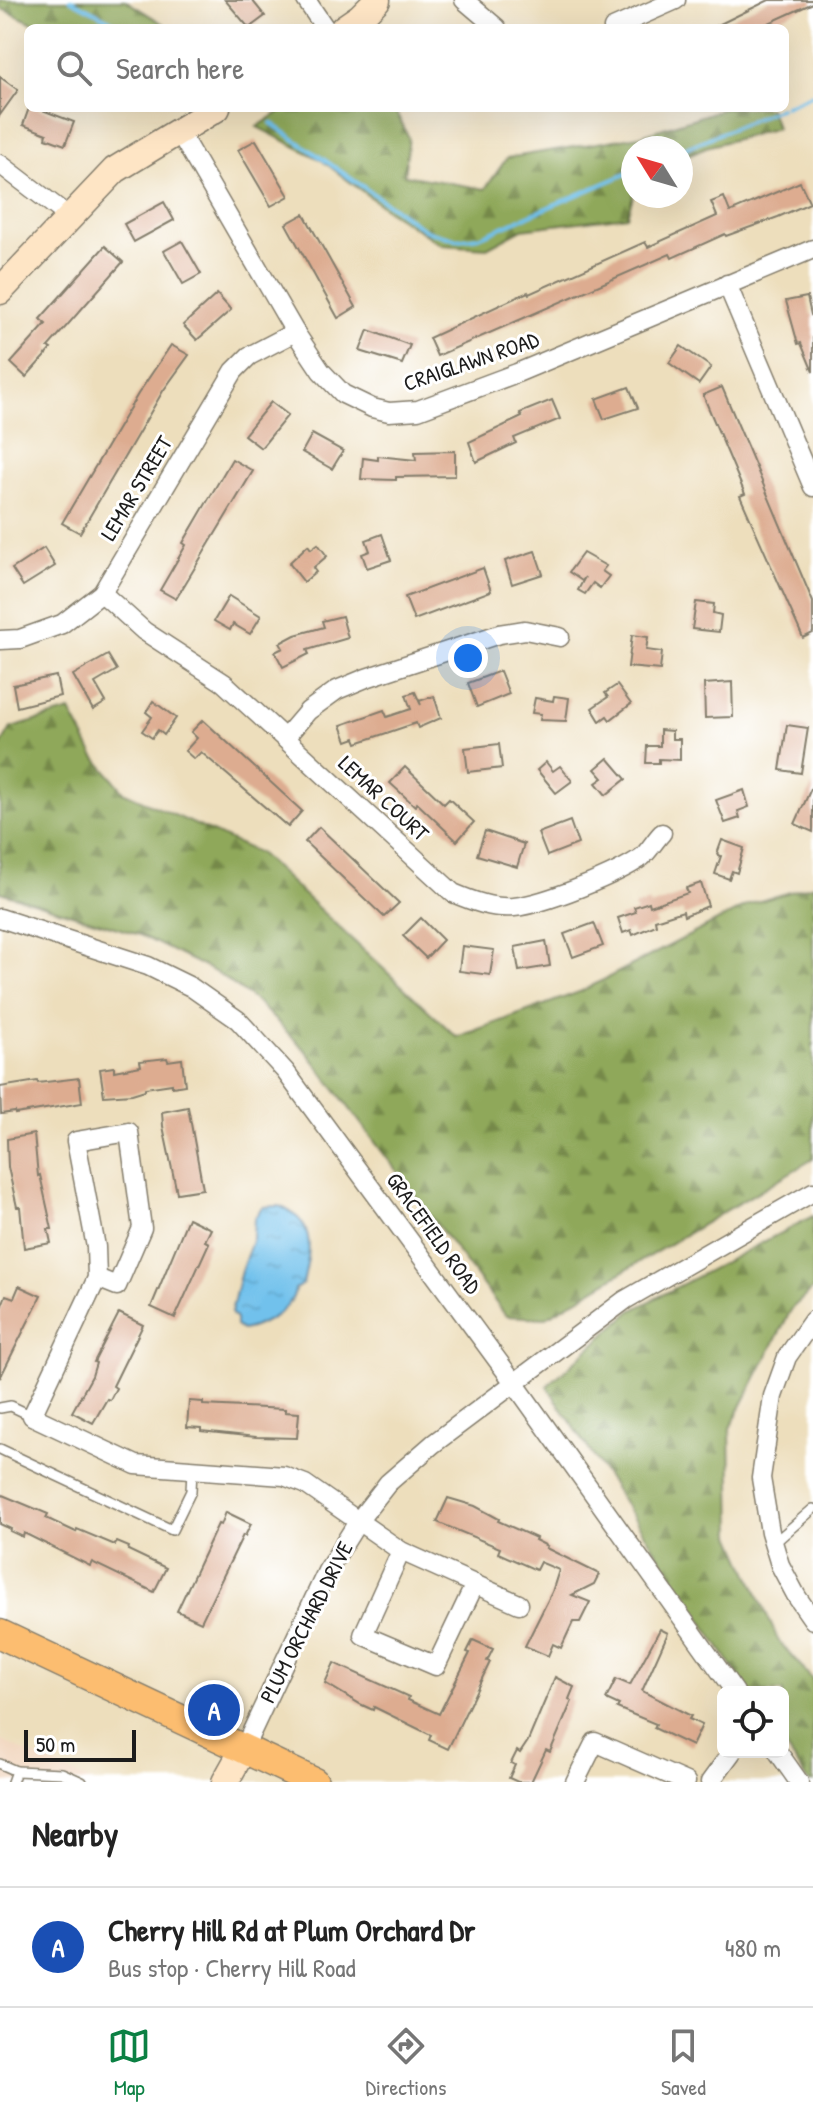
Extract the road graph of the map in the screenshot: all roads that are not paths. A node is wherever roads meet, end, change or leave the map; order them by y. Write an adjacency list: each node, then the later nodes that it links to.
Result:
1 (306, 0): 5 (street)
2 (377, 0): 6 (street)
3 (464, 0): 7 (street)
4 (676, 0): 8 (street)
5 (322, 24)
6 (350, 24)
7 (492, 24)
8 (622, 24)
9 (210, 112): 10 (street)
10 (178, 130): 12 (street); 16 (street, CRAIGLAWN ROAD)
11 (0, 164): 12 (street)
12 (68, 216): 15 (street)
13 (813, 249): 14 (street, CRAIGLAWN ROAD)
14 (727, 284): 16 (street, CRAIGLAWN ROAD); 17 (street)
15 (0, 291)
16 (295, 332): 18 (street, LEMAR STREET)
17 (813, 487)
18 (102, 593): 20 (street, LEMAR STREET); 21 (street, LEMAR COURT)
19 (560, 637): 21 (street)
20 (0, 640)
21 (285, 738): 22 (street, LEMAR COURT)
22 (662, 833)
23 (0, 918): 27 (street, GRACEFIELD ROAD)
24 (813, 1192): 27 (street, PLUM ORCHARD DRIVE)
25 (97, 1278): 25 (street); 29 (street)
26 (813, 1320): 34 (street)
27 (515, 1384): 33 (street, PLUM ORCHARD DRIVE); 40 (street, GRACEFIELD ROAD)
28 (0, 1408): 29 (lane)
29 (32, 1416): 31 (street)
30 (0, 1449): 31 (lane)
31 (192, 1469): 33 (street)
32 (813, 1509): 34 (lane)
33 (359, 1520): 35 (street); 41 (street, PLUM ORCHARD DRIVE)
34 (774, 1543): 38 (street)
35 (401, 1551): 36 (street); 36 (street)
36 (475, 1584): 37 (street)
37 (519, 1604)
38 (813, 1620)
39 (0, 1634): 41 (main road)
40 (731, 1686)
41 (244, 1748): 48 (street, PLUM ORCHARD DRIVE); 49 (main road)
42 (728, 1758): 52 (street)
43 (782, 1758): 53 (street)
44 (0, 1764): 45 (lane)
45 (16, 1771): 46 (lane); 47 (lane)
46 (12, 1782)
47 (82, 1782)
48 (225, 1782)
49 (314, 1782)
50 (575, 1782): 51 (street)
51 (686, 1782)
52 (710, 1782)
53 (799, 1782)

